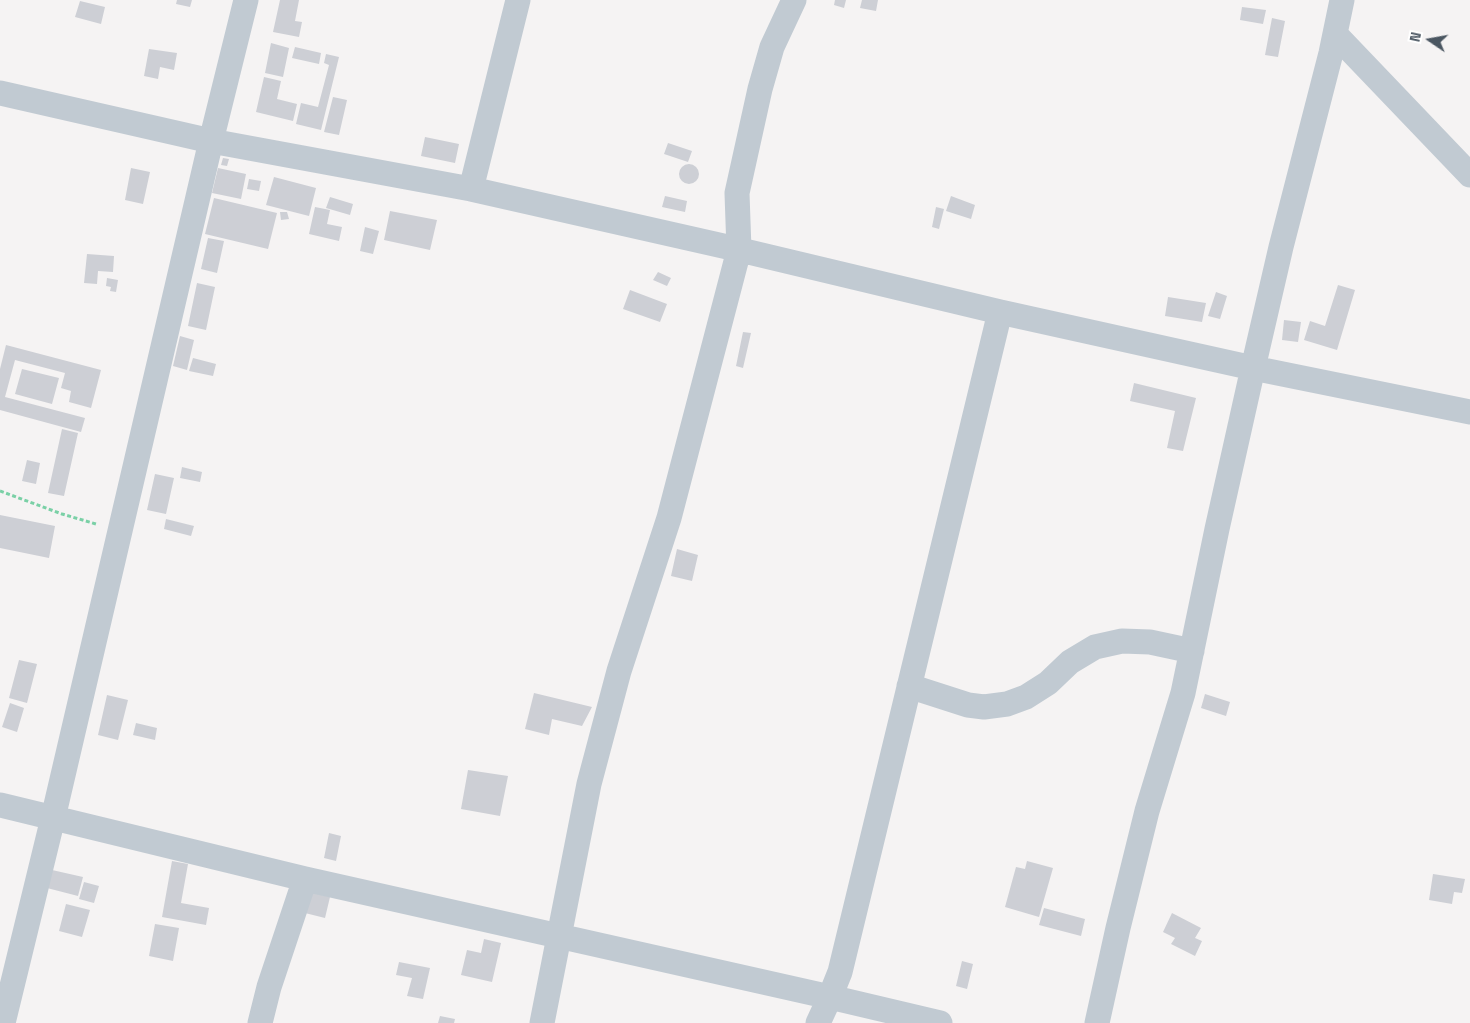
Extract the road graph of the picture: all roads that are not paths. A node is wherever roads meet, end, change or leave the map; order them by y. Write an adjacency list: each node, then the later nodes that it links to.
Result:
1 (246, 0): 7 (street)
2 (518, 0): 9 (street)
3 (794, 0): 10 (street)
4 (1342, 0): 5 (street)
5 (1335, 34): 8 (street); 12 (street)
6 (0, 93): 7 (street)
7 (210, 141): 9 (street); 17 (street)
8 (1470, 175)
9 (471, 189): 10 (street)
10 (739, 250): 11 (street); 19 (street)
11 (1000, 312): 12 (street); 15 (street)
12 (1253, 368): 13 (street); 14 (street)
13 (1470, 412)
14 (1192, 651): 15 (street); 26 (street)
15 (909, 686): 20 (street)
16 (0, 805): 17 (street)
17 (54, 818): 18 (street); 21 (street)
18 (305, 879): 19 (street); 22 (street)
19 (558, 937): 20 (street); 23 (street)
20 (830, 997): 24 (street); 25 (street)
21 (11, 1021)
22 (260, 1023)
23 (542, 1023)
24 (818, 1023)
25 (940, 1023)
26 (1097, 1023)

